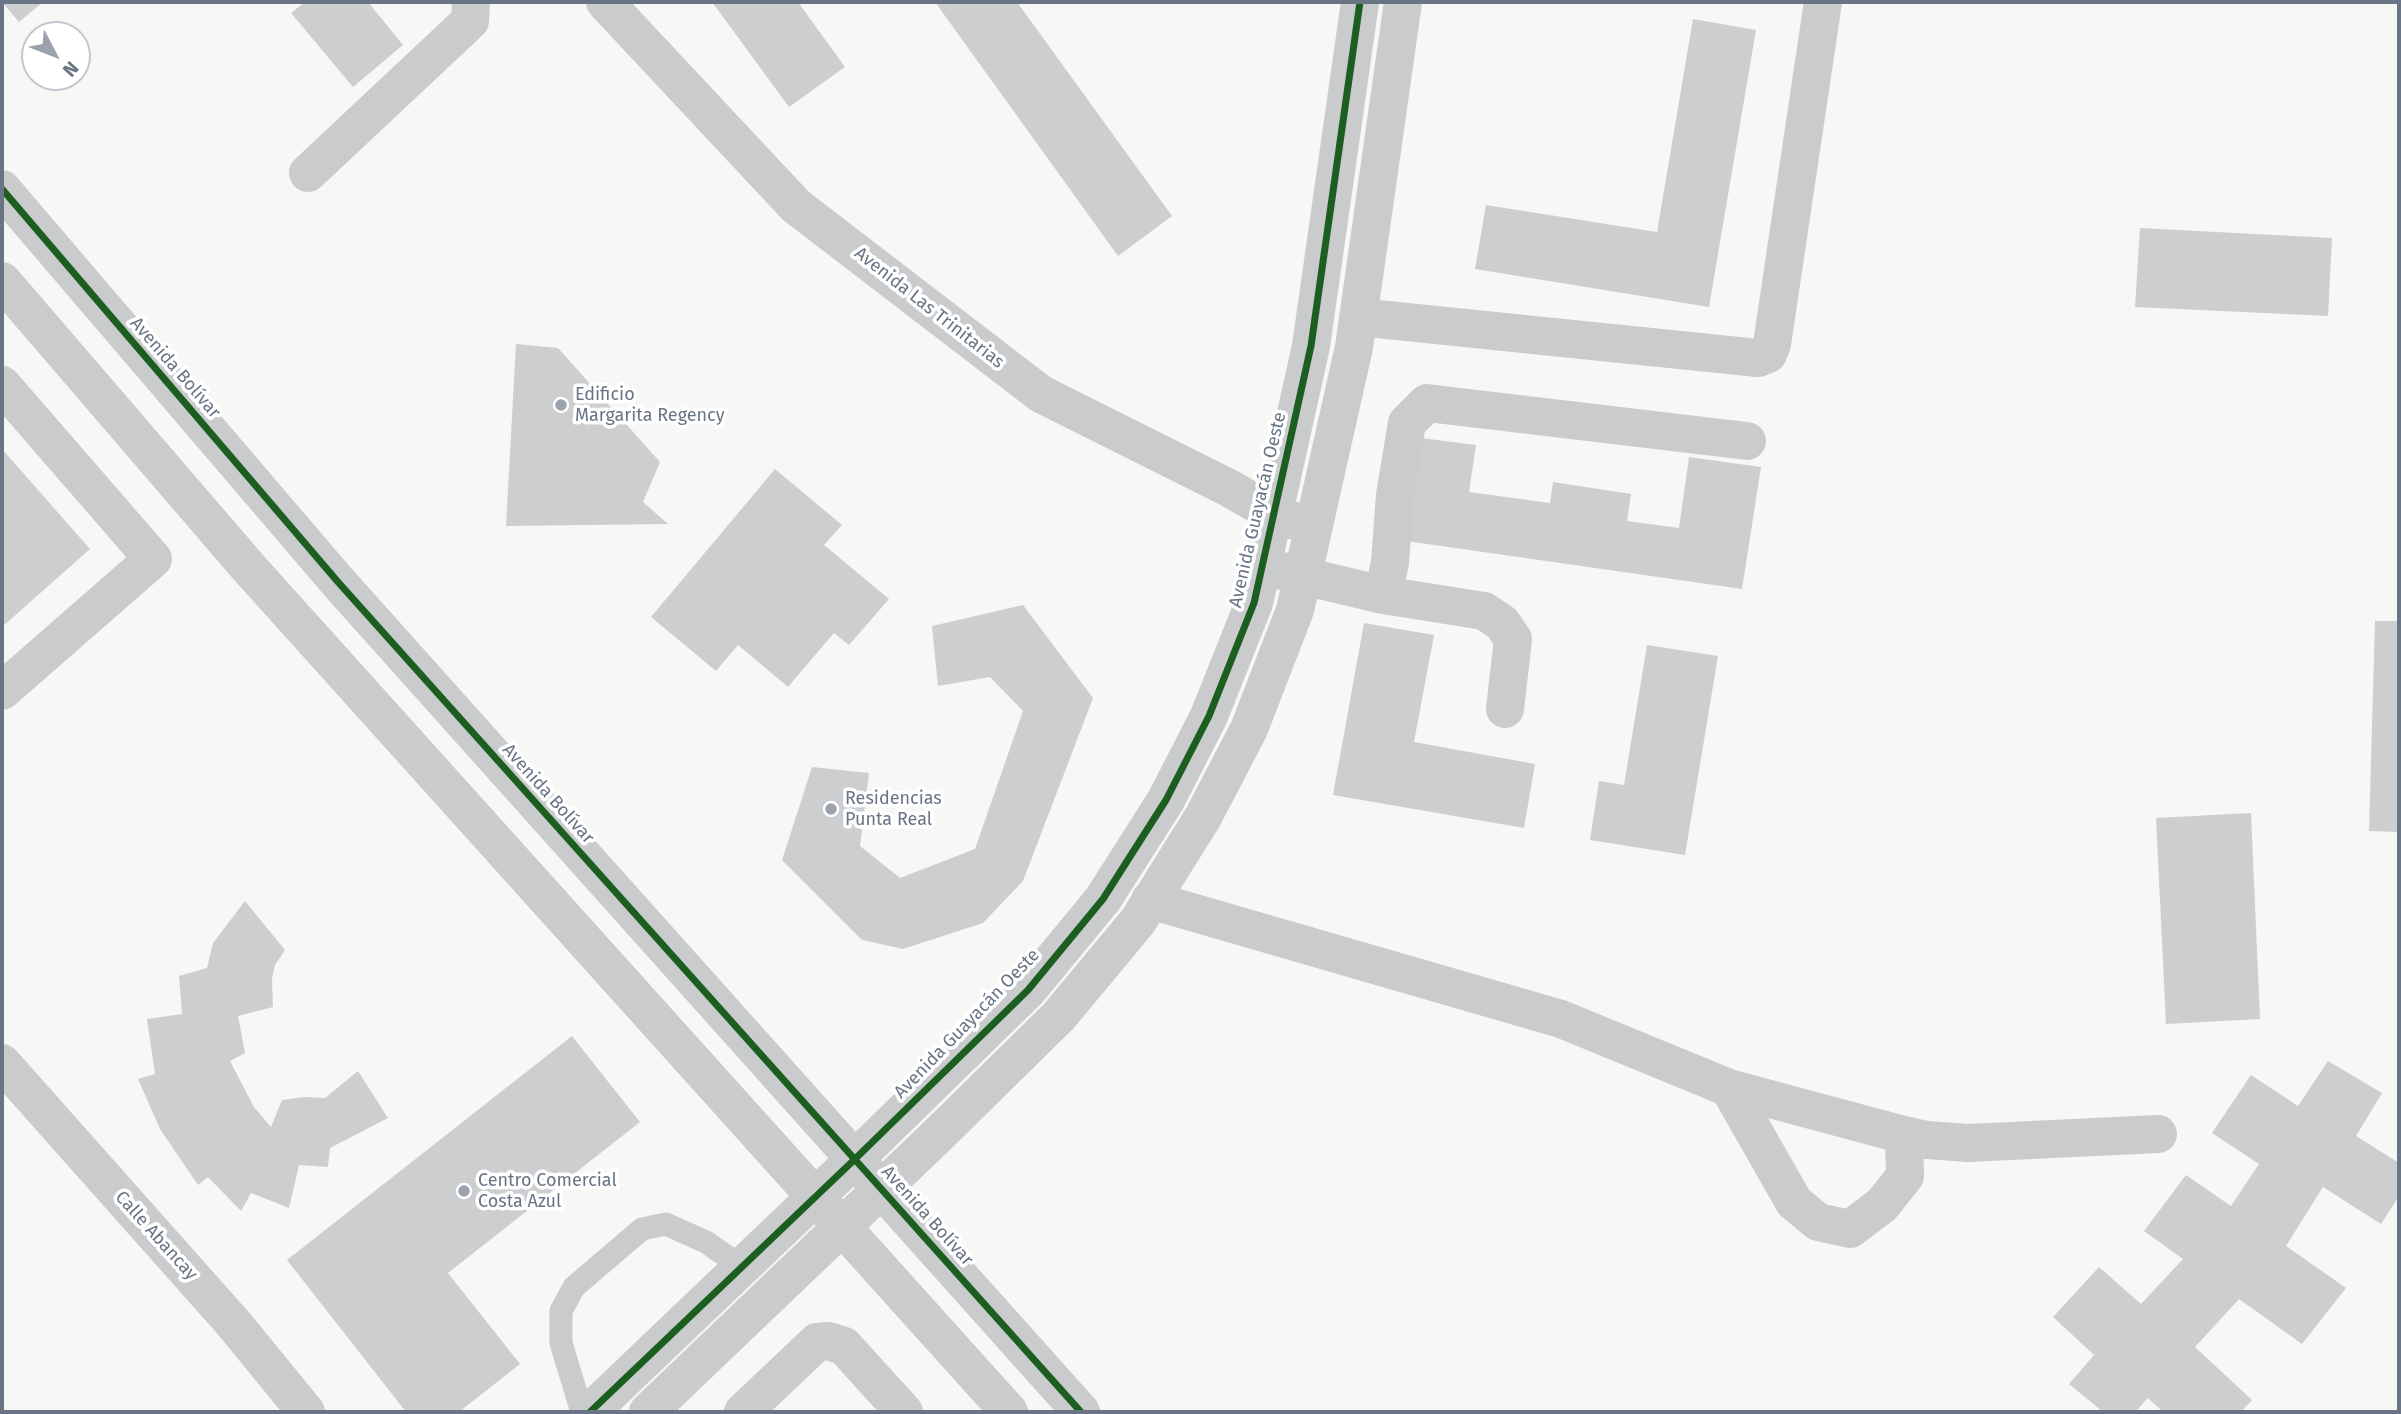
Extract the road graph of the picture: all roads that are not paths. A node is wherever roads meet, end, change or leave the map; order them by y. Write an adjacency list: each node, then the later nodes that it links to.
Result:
1 (471, 2): 6 (street)
2 (605, 2): 12 (street, Avenida Las Trinitarias)
3 (1360, 2): 12 (street, Avenida Guayacán Oeste)
4 (1403, 2): 9 (street)
5 (1823, 2): 9 (street)
6 (308, 173)
7 (2, 189): 24 (street, Avenida Bolívar)
8 (2, 281): 26 (street)
9 (1358, 317): 13 (street)
10 (2, 385): 17 (street)
11 (1747, 441): 16 (street)
12 (1276, 515): 13 (street, Avenida Las Trinitarias); 14 (street, Avenida Guayacán Oeste)
13 (1315, 528): 15 (street)
14 (1263, 566): 15 (street); 24 (street, Avenida Guayacán Oeste)
15 (1304, 576): 16 (street); 19 (street)
16 (1382, 595): 18 (street)
17 (2, 691)
18 (1505, 709)
19 (1150, 900): 21 (street); 25 (street)
20 (2, 1063): 29 (street, Calle Abancay)
21 (1729, 1088): 23 (street); 23 (street)
22 (2158, 1134): 23 (street)
23 (1904, 1135)
24 (855, 1160): 25 (street, Avenida Bolívar); 26 (street, Avenida Guayacán Oeste)
25 (882, 1189): 27 (street); 36 (street, Avenida Bolívar)
26 (815, 1197): 27 (street); 28 (street, Avenida Guayacán Oeste)
27 (842, 1226): 32 (street); 35 (street)
28 (742, 1267): 30 (lane); 31 (street, Avenida Guayacán Oeste)
29 (306, 1412)
30 (582, 1412)
31 (590, 1412)
32 (648, 1412)
33 (743, 1412): 34 (street)
34 (904, 1412)
35 (1009, 1412)
36 (1081, 1412)

